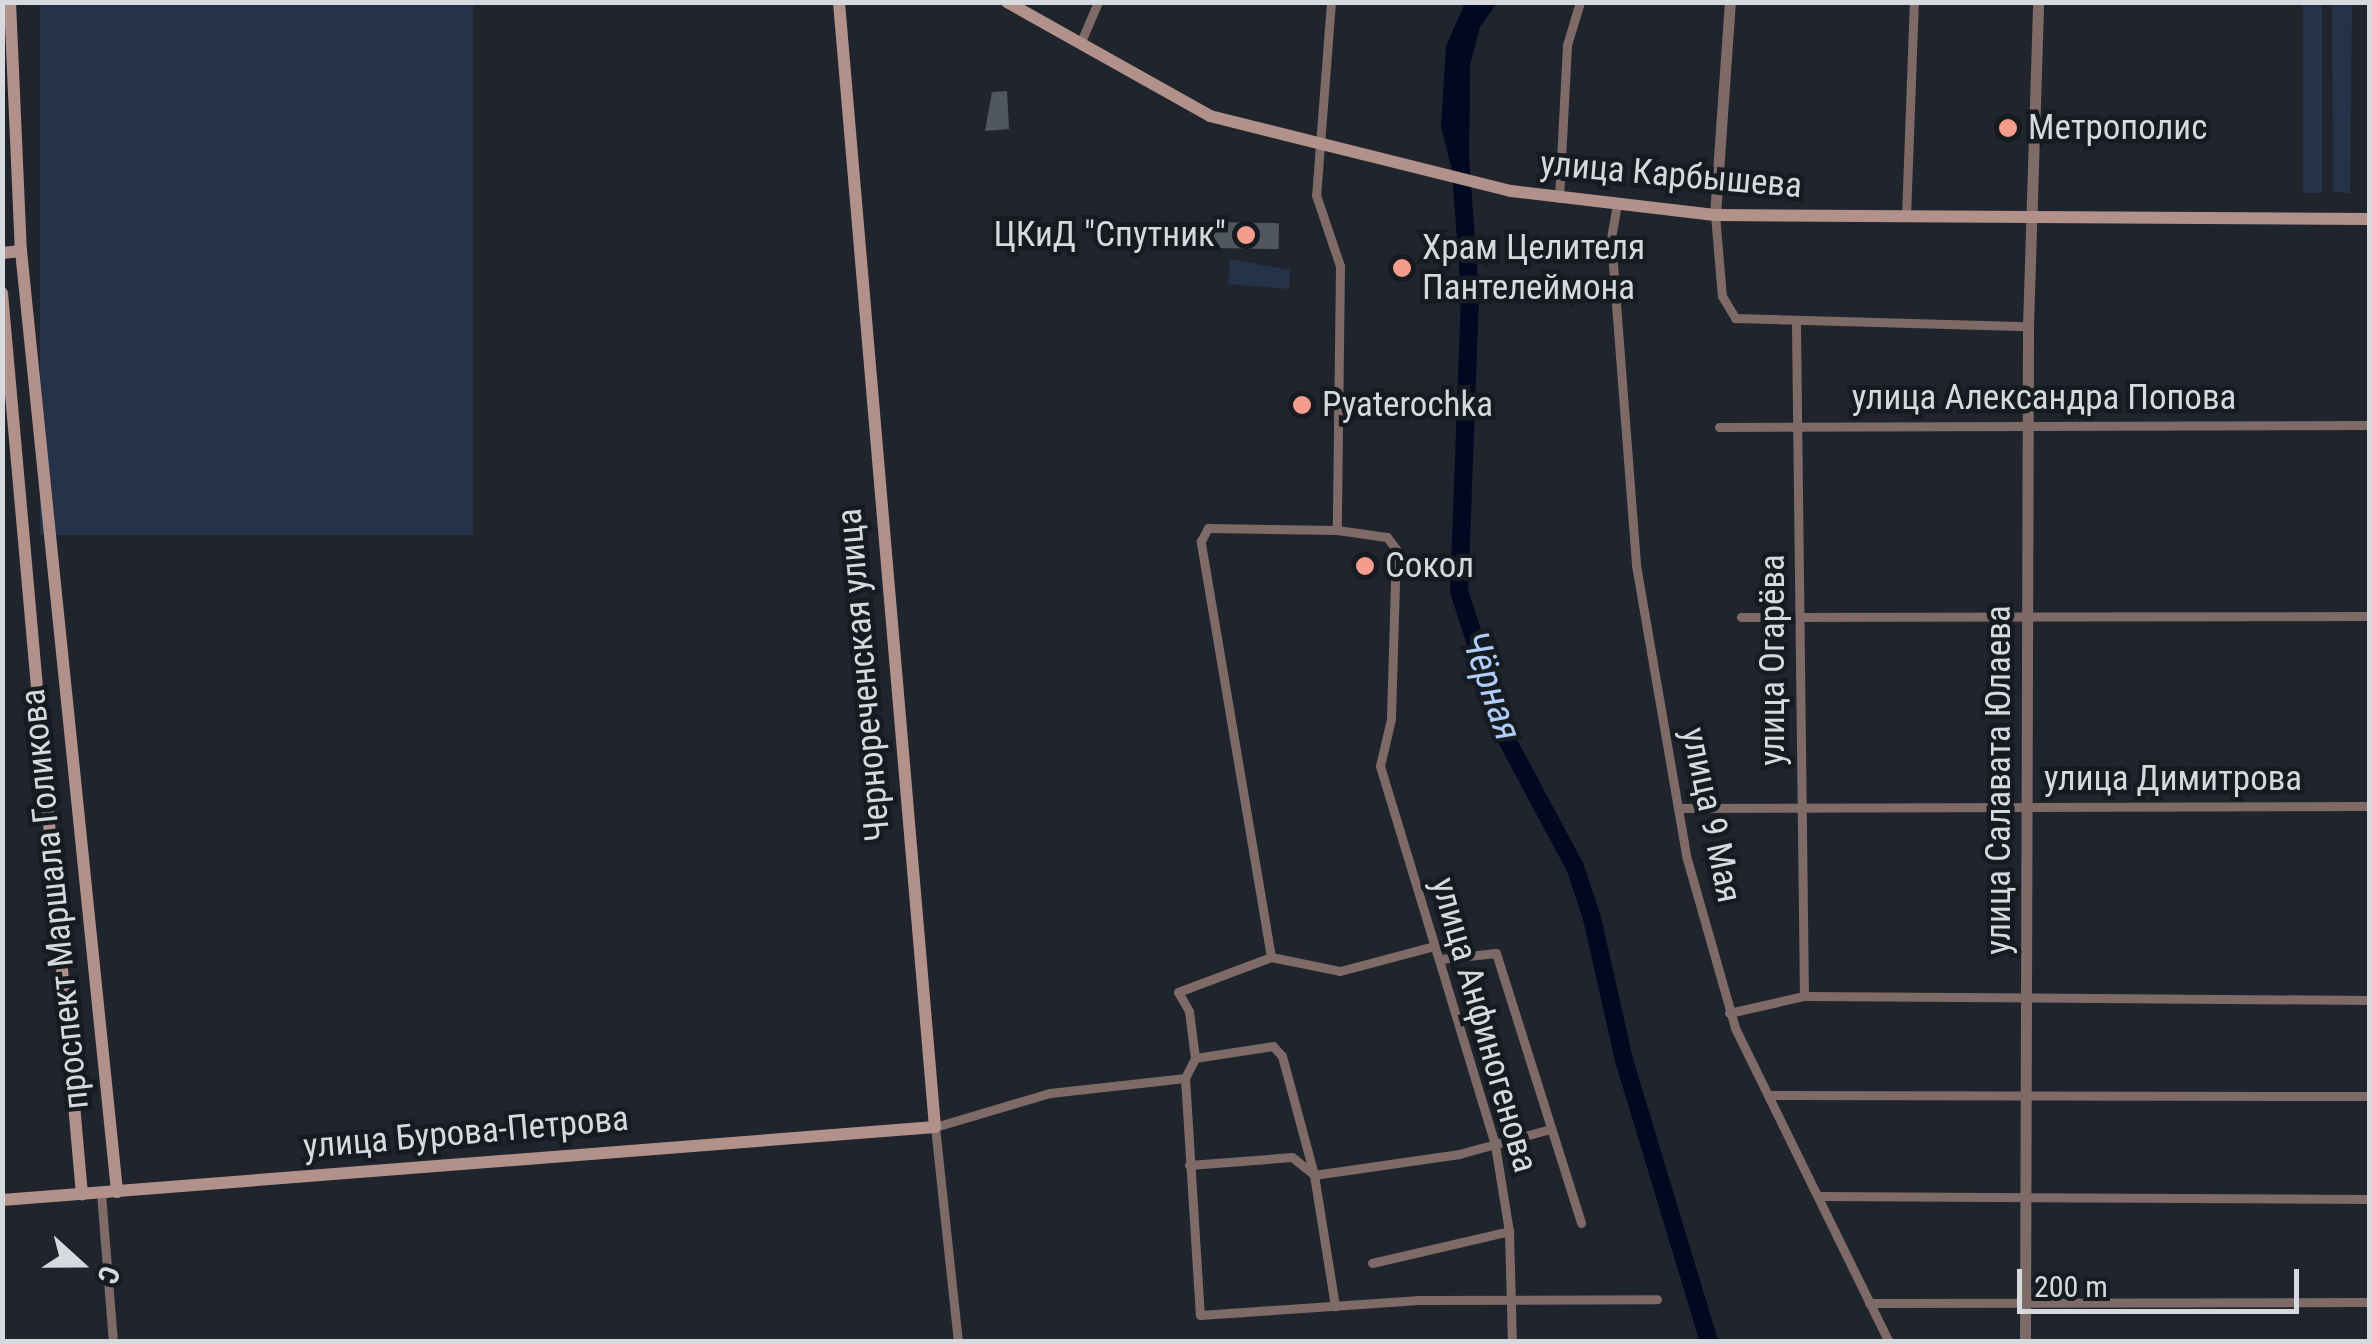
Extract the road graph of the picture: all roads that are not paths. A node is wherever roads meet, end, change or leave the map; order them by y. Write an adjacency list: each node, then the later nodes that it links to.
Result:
1 (10, 2): 11 (main road, проспект Маршала Голикова)
2 (840, 2): 53 (main road, Чернореченская улица)
3 (1008, 2): 10 (main road, улица Карбышева)
4 (1098, 2): 10 (street)
5 (1332, 2): 12 (street)
6 (1580, 2): 13 (street)
7 (1730, 2): 15 (street)
8 (1914, 2): 16 (street)
9 (2038, 2): 17 (street, улица Салавата Юлаева)
10 (1080, 44): 12 (main road, улица Карбышева)
11 (9, 126): 19 (main road, проспект Маршала Голикова)
12 (1323, 149): 13 (main road, улица Карбышева); 30 (street)
13 (1559, 199): 14 (main road, улица Карбышева)
14 (1616, 204): 15 (main road, улица Карбышева); 38 (street, улица 9 Мая)
15 (1715, 215): 16 (main road, улица Карбышева); 22 (street)
16 (1906, 217): 17 (main road, улица Карбышева)
17 (2030, 218): 18 (main road, улица Карбышева); 23 (street, улица Салавата Юлаева)
18 (2370, 219)
19 (21, 251): 20 (main road); 24 (main road, проспект Маршала Голикова)
20 (2, 252)
21 (2, 293): 25 (main road, проспект Маршала Голикова)
22 (1796, 325): 23 (street); 28 (street, улица Огарёва)
23 (2028, 326): 26 (street, улица Салавата Юлаева)
24 (40, 402): 25 (main road); 39 (main road, проспект Маршала Голикова)
25 (15, 403): 40 (main road, проспект Маршала Голикова)
26 (2028, 424): 27 (street, улица Александра Попова); 28 (street, улица Александра Попова); 34 (street, улица Салавата Юлаева)
27 (2370, 425)
28 (1798, 426): 29 (street, улица Александра Попова); 31 (street, улица Огарёва)
29 (1719, 427)
30 (1337, 530): 41 (street, улица Анфиногенова); 42 (street, улица Анфиногенова)
31 (1802, 613): 33 (street); 34 (street); 35 (street, улица Огарёва)
32 (2370, 616): 34 (street)
33 (1741, 617)
34 (2026, 619): 37 (street, улица Салавата Юлаева)
35 (1801, 804): 37 (street, улица Димитрова); 38 (street, улица Димитрова); 45 (street, улица Огарёва)
36 (2370, 806): 37 (street, улица Димитрова)
37 (2026, 807): 44 (street, улица Салавата Юлаева)
38 (1678, 808): 47 (street, улица 9 Мая)
39 (78, 817): 40 (main road); 60 (main road, проспект Маршала Голикова)
40 (49, 820): 62 (main road, проспект Маршала Голикова)
41 (1438, 946): 42 (street); 43 (street, улица Анфиногенова)
42 (1271, 957): 48 (street)
43 (1441, 960): 54 (street); 56 (street, улица Анфиногенова)
44 (2026, 995): 45 (street); 46 (street); 50 (street, улица Салавата Юлаева)
45 (1804, 996): 47 (street)
46 (2370, 1000)
47 (1729, 1013): 51 (street, улица 9 Мая)
48 (1194, 1058): 49 (street); 55 (street)
49 (1185, 1078): 53 (street); 58 (street)
50 (2025, 1094): 51 (street); 52 (street); 64 (street, улица Салавата Юлаева)
51 (1772, 1095): 63 (street, улица 9 Мая)
52 (2370, 1096)
53 (935, 1127): 60 (main road, улица Бурова-Петрова); 77 (street, Чернореченская улица)
54 (1547, 1130): 56 (street); 67 (street)
55 (1300, 1132): 57 (street); 59 (street)
56 (1495, 1145): 59 (street); 68 (street, улица Анфиногенова)
57 (1292, 1157): 58 (street); 59 (street)
58 (1189, 1164): 75 (street)
59 (1314, 1175): 75 (street)
60 (117, 1192): 61 (main road, улица Бурова-Петрова)
61 (101, 1193): 62 (main road, улица Бурова-Петрова); 76 (street)
62 (82, 1194): 66 (main road, улица Бурова-Петрова)
63 (1820, 1196): 64 (street); 74 (street, улица 9 Мая)
64 (2025, 1196): 65 (street); 71 (street, улица Салавата Юлаева)
65 (2370, 1199)
66 (2, 1200)
67 (1581, 1223)
68 (1509, 1231): 69 (street); 72 (street, улица Анфиногенова)
69 (1372, 1263)
70 (1657, 1299): 72 (street)
71 (2026, 1299): 73 (street); 74 (street); 80 (street, улица Салавата Юлаева)
72 (1513, 1300): 75 (street); 78 (street, улица Анфиногенова)
73 (2370, 1302)
74 (1869, 1303): 79 (street, улица 9 Мая)
75 (1335, 1306)
76 (113, 1342)
77 (958, 1342)
78 (1512, 1342)
79 (1889, 1342)
80 (2026, 1342)

